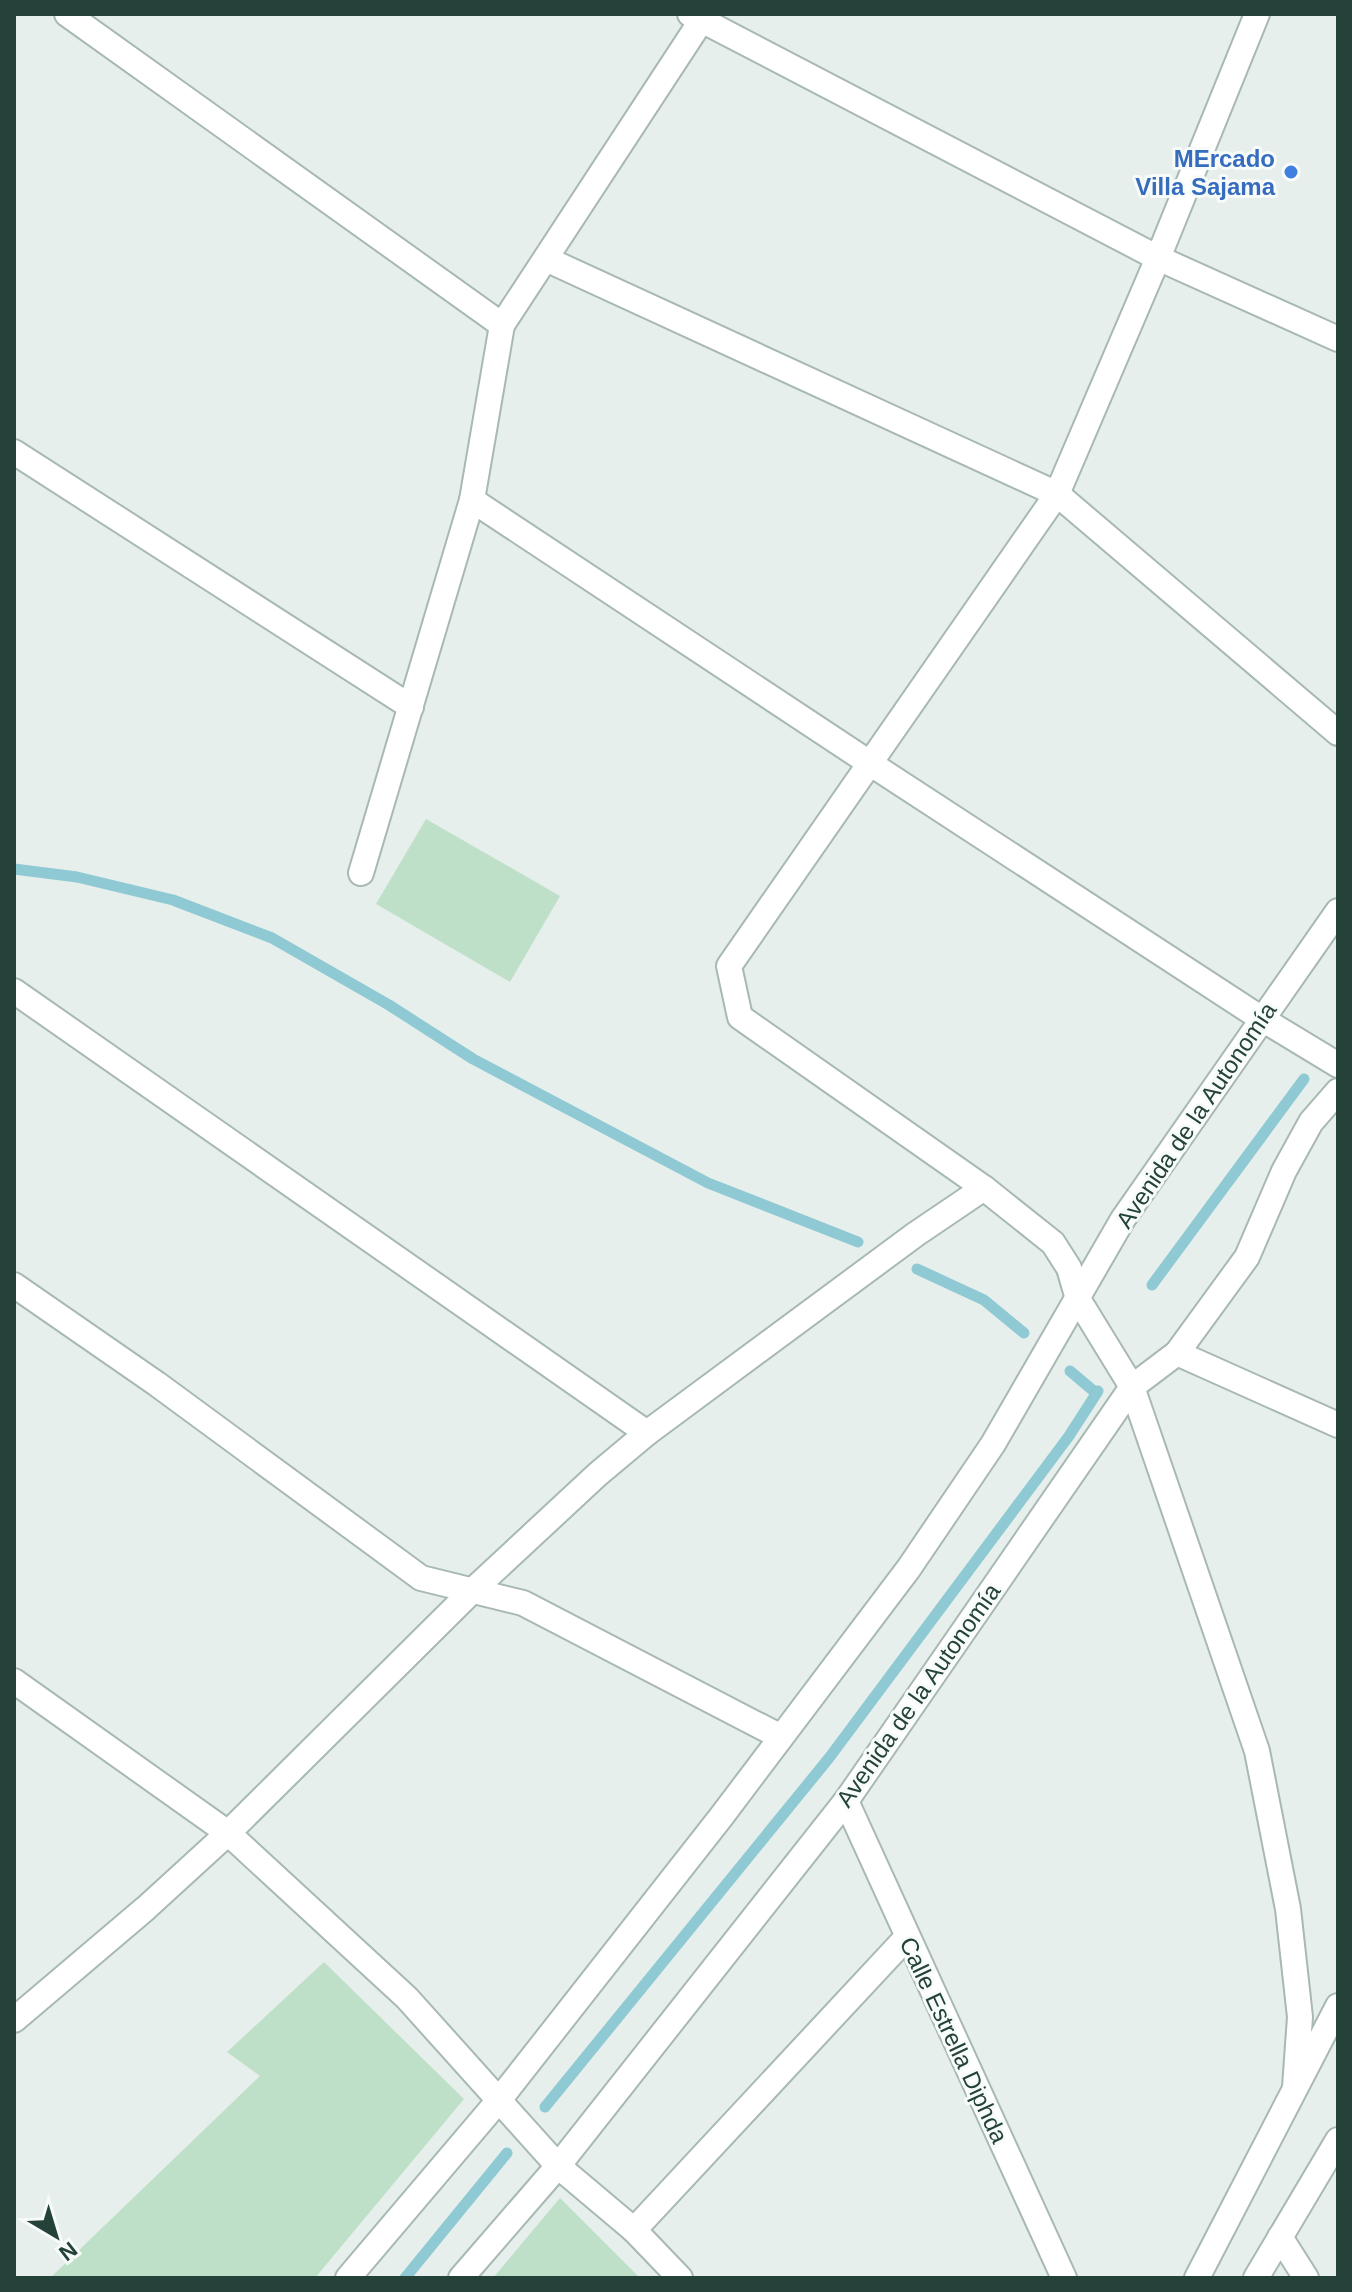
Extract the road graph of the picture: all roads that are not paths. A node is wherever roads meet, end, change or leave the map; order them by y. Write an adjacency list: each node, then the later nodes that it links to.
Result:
1 (67, 14): 4 (street)
2 (1257, 14): 5 (street)
3 (695, 18): 5 (street); 6 (street)
4 (94, 21): 7 (street)
5 (1158, 258): 8 (street); 10 (street)
6 (546, 259): 7 (street); 10 (street)
7 (502, 325): 11 (street)
8 (1338, 339)
9 (14, 452): 12 (street)
10 (1057, 494): 13 (street); 14 (street)
11 (472, 500): 12 (street); 14 (street)
12 (411, 707): 15 (street)
13 (1338, 733)
14 (868, 762): 18 (street); 21 (street)
15 (361, 873)
16 (1338, 911): 18 (street, Avenida de la Autonomía)
17 (14, 991): 27 (street)
18 (1262, 1019): 19 (street); 23 (street, Avenida de la Autonomía)
19 (1338, 1065)
20 (1338, 1091): 24 (street, Avenida de la Autonomía)
21 (984, 1188): 23 (street); 27 (street)
22 (14, 1285): 28 (street)
23 (1078, 1299): 25 (street); 30 (street, Avenida de la Autonomía)
24 (1177, 1353): 25 (street, Avenida de la Autonomía); 26 (street)
25 (1132, 1387): 31 (street, Avenida de la Autonomía); 36 (street)
26 (1338, 1425)
27 (647, 1433): 28 (street)
28 (471, 1592): 30 (street); 32 (street)
29 (14, 1681): 32 (street)
30 (781, 1737): 37 (street, Avenida de la Autonomía)
31 (846, 1801): 33 (street, Calle Estrella Diphda); 39 (street, Avenida de la Autonomía)
32 (228, 1833): 35 (street); 37 (street)
33 (907, 1937): 40 (street); 45 (street, Calle Estrella Diphda)
34 (1338, 2006): 36 (street)
35 (14, 2020)
36 (1295, 2087): 46 (street)
37 (499, 2100): 39 (street); 42 (street, Avenida de la Autonomía)
38 (1338, 2140): 41 (street)
39 (558, 2166): 40 (street); 43 (street, Avenida de la Autonomía)
40 (634, 2230): 44 (street)
41 (1280, 2237): 47 (street); 48 (street)
42 (348, 2278)
43 (461, 2278)
44 (680, 2278)
45 (1064, 2278)
46 (1197, 2278)
47 (1256, 2278)
48 (1306, 2278)

